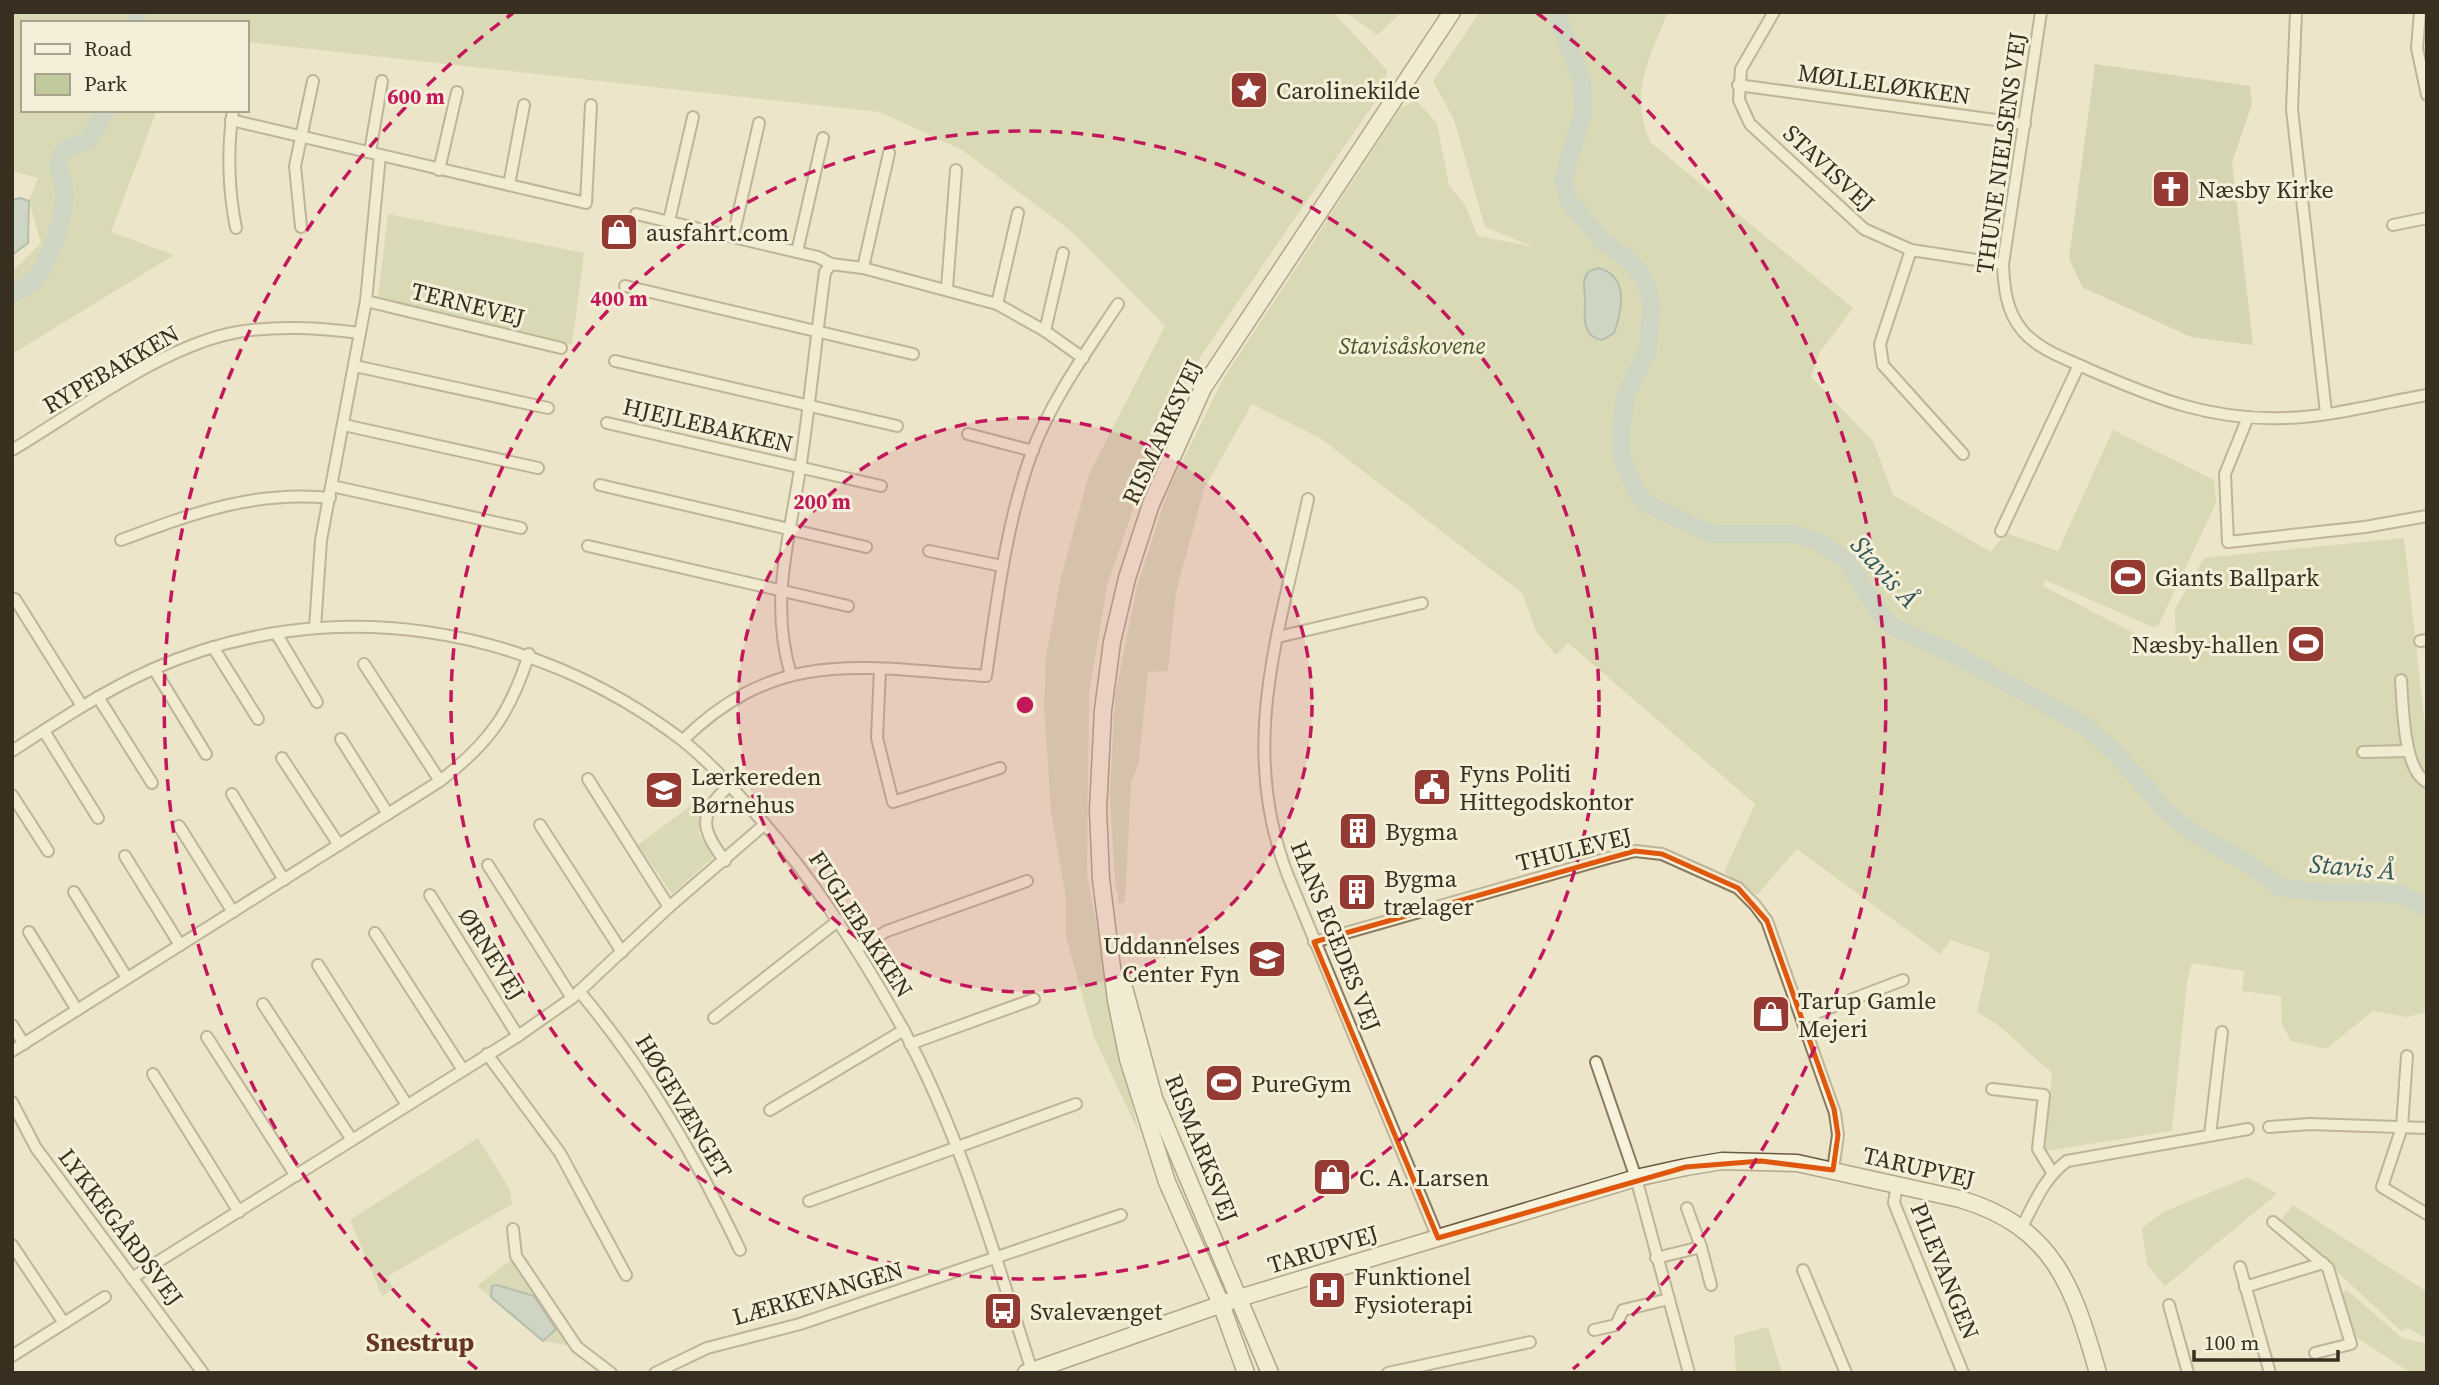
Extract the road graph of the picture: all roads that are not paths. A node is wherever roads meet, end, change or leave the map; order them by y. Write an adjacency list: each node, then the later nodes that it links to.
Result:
1 (1452, 12): 134 (main road, RISMARKSVEJ)
2 (1774, 12): 8 (street)
3 (2041, 12): 16 (street, THUNE NIELSENS VEJ)
4 (2296, 12): 55 (street)
5 (2420, 12): 10 (street)
6 (313, 81): 17 (street)
7 (382, 81): 19 (street)
8 (1738, 85): 16 (street, MØLLELØKKEN); 32 (street, STAVISVEJ)
9 (457, 92): 21 (street)
10 (2427, 95)
11 (524, 105): 23 (street)
12 (592, 105): 23 (street)
13 (232, 115): 17 (street); 30 (street)
14 (693, 117): 27 (street)
15 (759, 123): 31 (street)
16 (2025, 124): 36 (street, THUNE NIELSENS VEJ)
17 (300, 136): 19 (street); 29 (street)
18 (823, 138): 33 (street)
19 (375, 153): 21 (street); 40 (street)
20 (889, 153): 37 (street)
21 (439, 170): 23 (street)
22 (956, 170): 39 (street)
23 (509, 185)
24 (1018, 213): 41 (street)
25 (636, 214): 27 (street)
26 (2427, 218): 28 (street)
27 (668, 221): 31 (street)
28 (2393, 225)
29 (302, 227)
30 (236, 228)
31 (733, 237): 33 (street)
32 (1911, 250): 36 (street, STAVISVEJ); 61 (street)
33 (797, 252): 35 (street)
34 (1063, 253): 44 (street)
35 (831, 264): 37 (street); 43 (street, HJEJLEBAKKEN)
36 (2003, 264): 50 (street, THUNE NIELSENS VEJ)
37 (863, 268): 39 (street)
38 (625, 286): 43 (street)
39 (947, 288): 41 (street)
40 (366, 301): 45 (street); 46 (street, TERNEVEJ)
41 (996, 304): 44 (street)
42 (1118, 304): 48 (street)
43 (817, 331): 47 (street); 53 (street, HJEJLEBAKKEN)
44 (1045, 331): 48 (street)
45 (360, 333): 51 (street); 62 (street, RYPEBAKKEN)
46 (561, 348)
47 (913, 354)
48 (1083, 358): 63 (street)
49 (615, 361): 53 (street, HJEJLEBAKKEN)
50 (2079, 365): 56 (street, THUNE NIELSENS VEJ); 75 (street)
51 (355, 366): 54 (street); 58 (street)
52 (2427, 396): 55 (street, THUNE NIELSENS VEJ)
53 (808, 406): 59 (street, HJEJLEBAKKEN); 66 (street, HJEJLEBAKKEN)
54 (548, 408)
55 (2326, 413): 56 (street, THUNE NIELSENS VEJ)
56 (2248, 418): 72 (street)
57 (607, 423): 66 (street, HJEJLEBAKKEN)
58 (344, 425): 67 (street); 70 (street)
59 (897, 426)
60 (968, 433): 63 (street)
61 (1953, 442): 64 (street); 65 (street)
62 (12, 450)
63 (1033, 450): 80 (street)
64 (1943, 450)
65 (1963, 454)
66 (800, 467): 69 (street, HJEJLEBAKKEN); 74 (street, HJEJLEBAKKEN)
67 (538, 468)
68 (600, 485): 74 (street)
69 (881, 486)
70 (331, 492): 73 (street); 76 (street); 85 (street)
71 (1308, 499): 87 (street, HANS EGEDES VEJ)
72 (2427, 516)
73 (521, 528)
74 (790, 529): 78 (street); 81 (street, HJEJLEBAKKEN)
75 (2001, 531)
76 (121, 540)
77 (588, 546): 81 (street)
78 (866, 547)
79 (929, 551): 80 (street)
80 (1002, 566): 92 (street)
81 (779, 590): 84 (street); 93 (street, HJEJLEBAKKEN)
82 (15, 599): 97 (street)
83 (1422, 603): 87 (street)
84 (848, 606)
85 (315, 628): 86 (street, FUGLEBAKKEN); 89 (street, FUGLEBAKKEN)
86 (276, 633): 88 (street, FUGLEBAKKEN); 96 (street)
87 (1278, 637): 135 (street, HANS EGEDES VEJ)
88 (213, 647): 91 (street, FUGLEBAKKEN); 98 (street)
89 (528, 654): 101 (street, FUGLEBAKKEN); 109 (street)
90 (364, 664): 109 (street)
91 (154, 668): 95 (street, FUGLEBAKKEN); 105 (street)
92 (880, 669): 93 (street); 107 (street)
93 (791, 675): 101 (street)
94 (2401, 680): 103 (street)
95 (98, 697): 97 (street, FUGLEBAKKEN); 111 (street)
96 (317, 702)
97 (82, 706): 99 (street, FUGLEBAKKEN)
98 (258, 719)
99 (44, 730): 102 (street, FUGLEBAKKEN); 116 (street)
100 (341, 739): 115 (street)
101 (683, 740): 112 (street, FUGLEBAKKEN)
102 (12, 751)
103 (2409, 751): 104 (street); 110 (street)
104 (2363, 752)
105 (206, 754)
106 (282, 758): 120 (street)
107 (1000, 768)
108 (588, 779): 129 (street)
109 (440, 781): 115 (street)
110 (2427, 782)
111 (152, 783)
112 (730, 785): 117 (street, FUGLEBAKKEN); 123 (street)
113 (232, 794): 125 (street)
114 (12, 795): 121 (street)
115 (388, 814): 120 (street)
116 (98, 818)
117 (765, 824): 123 (street, ØRNEVEJ); 131 (street, FUGLEBAKKEN)
118 (540, 825): 138 (street)
119 (179, 826): 130 (street)
120 (339, 845): 125 (street)
121 (48, 851)
122 (125, 856): 136 (street)
123 (725, 861): 129 (street, ØRNEVEJ)
124 (488, 865): 142 (street, ØRNEVEJ)
125 (284, 880): 130 (street)
126 (1027, 881): 137 (street)
127 (74, 892): 140 (street)
128 (429, 895): 151 (street, ØRNEVEJ)
129 (669, 907): 138 (street, ØRNEVEJ)
130 (233, 912): 136 (street)
131 (839, 920): 137 (street, FUGLEBAKKEN); 146 (street)
132 (29, 932): 145 (street)
133 (375, 933): 161 (street)
134 (1110, 934): 202 (main road, RISMARKSVEJ); 204 (main road, RISMARKSVEJ)
135 (1314, 942): 147 (street, THULEVEJ); 188 (street, HANS EGEDES VEJ)
136 (180, 945): 140 (street)
137 (856, 950): 149 (street, FUGLEBAKKEN)
138 (622, 952): 142 (street, ØRNEVEJ)
139 (318, 965): 166 (street)
140 (127, 978): 145 (street)
141 (1903, 980): 147 (street)
142 (576, 995): 151 (street, ØRNEVEJ); 191 (street, HØGEVÆNGET)
143 (1034, 999): 154 (street)
144 (263, 1004): 173 (street)
145 (77, 1010): 153 (street)
146 (714, 1018)
147 (1803, 1018): 175 (street, THULEVEJ)
148 (12, 1025): 153 (street)
149 (904, 1030): 154 (street, FUGLEBAKKEN); 167 (street)
150 (2222, 1032): 172 (street)
151 (518, 1036): 156 (street, ØRNEVEJ)
152 (207, 1037): 177 (street)
153 (24, 1044): 155 (street)
154 (910, 1044): 174 (street, FUGLEBAKKEN)
155 (12, 1051)
156 (487, 1054): 161 (street, ØRNEVEJ); 197 (street)
157 (2407, 1056): 160 (street)
158 (1596, 1062): 178 (street)
159 (2394, 1068): 160 (street)
160 (2406, 1069): 169 (street)
161 (463, 1070): 166 (street, ØRNEVEJ)
162 (153, 1074): 182 (street)
163 (1992, 1089): 176 (street)
164 (12, 1102): 198 (street, LYKKEGÅRDSVEJ)
165 (1076, 1104): 174 (street)
166 (407, 1105): 173 (street, ØRNEVEJ)
167 (770, 1110)
168 (2269, 1127): 169 (street)
169 (2402, 1127): 170 (street); 183 (street)
170 (2427, 1128)
171 (2248, 1129): 172 (street)
172 (2210, 1135): 176 (street)
173 (352, 1140): 177 (street, ØRNEVEJ)
174 (957, 1149): 180 (street); 193 (street, FUGLEBAKKEN)
175 (1833, 1170): 178 (main road, TARUPVEJ); 179 (main road, TARUPVEJ)
176 (2052, 1172): 186 (street)
177 (296, 1176): 182 (street, ØRNEVEJ)
178 (1636, 1178): 188 (main road, TARUPVEJ); 192 (street)
179 (1897, 1184): 186 (main road, TARUPVEJ); 221 (street, PILEVANGEN)
180 (808, 1200)
181 (1687, 1208): 190 (street)
182 (239, 1212): 198 (street, ØRNEVEJ)
183 (2427, 1214)
184 (1121, 1215): 193 (street)
185 (2273, 1222): 194 (street)
186 (2022, 1227): 222 (main road, TARUPVEJ)
187 (513, 1228): 214 (street)
188 (1438, 1238): 202 (main road, TARUPVEJ)
189 (12, 1245): 206 (street)
190 (1700, 1247): 192 (street); 199 (street)
191 (740, 1250)
192 (1656, 1258): 203 (street)
193 (996, 1260): 212 (street, FUGLEBAKKEN); 215 (street, LÆRKEVANGEN)
194 (2323, 1263): 200 (street); 209 (street)
195 (2240, 1268): 200 (street)
196 (1803, 1270): 220 (street)
197 (626, 1275)
198 (132, 1278): 213 (street, LYKKEGÅRDSVEJ)
199 (1711, 1285)
200 (2245, 1287): 224 (street)
201 (105, 1297): 206 (street)
202 (1239, 1298): 204 (main road, TARUPVEJ); 217 (main road, RISMARKSVEJ)
203 (1669, 1299): 207 (street); 219 (street)
204 (1222, 1304): 212 (main road, TARUPVEJ); 216 (main road, RISMARKSVEJ)
205 (2169, 1305): 223 (street)
206 (64, 1323): 210 (street)
207 (1594, 1330)
208 (1530, 1342): 211 (street)
209 (2315, 1353)
210 (12, 1356)
211 (1401, 1371): 218 (street)
212 (1029, 1372)
213 (203, 1373)
214 (611, 1373)
215 (655, 1373)
216 (1246, 1373)
217 (1270, 1373)
218 (1388, 1373)
219 (1689, 1373)
220 (1846, 1373)
221 (1964, 1373)
222 (2098, 1373)
223 (2188, 1373)
224 (2270, 1373)

